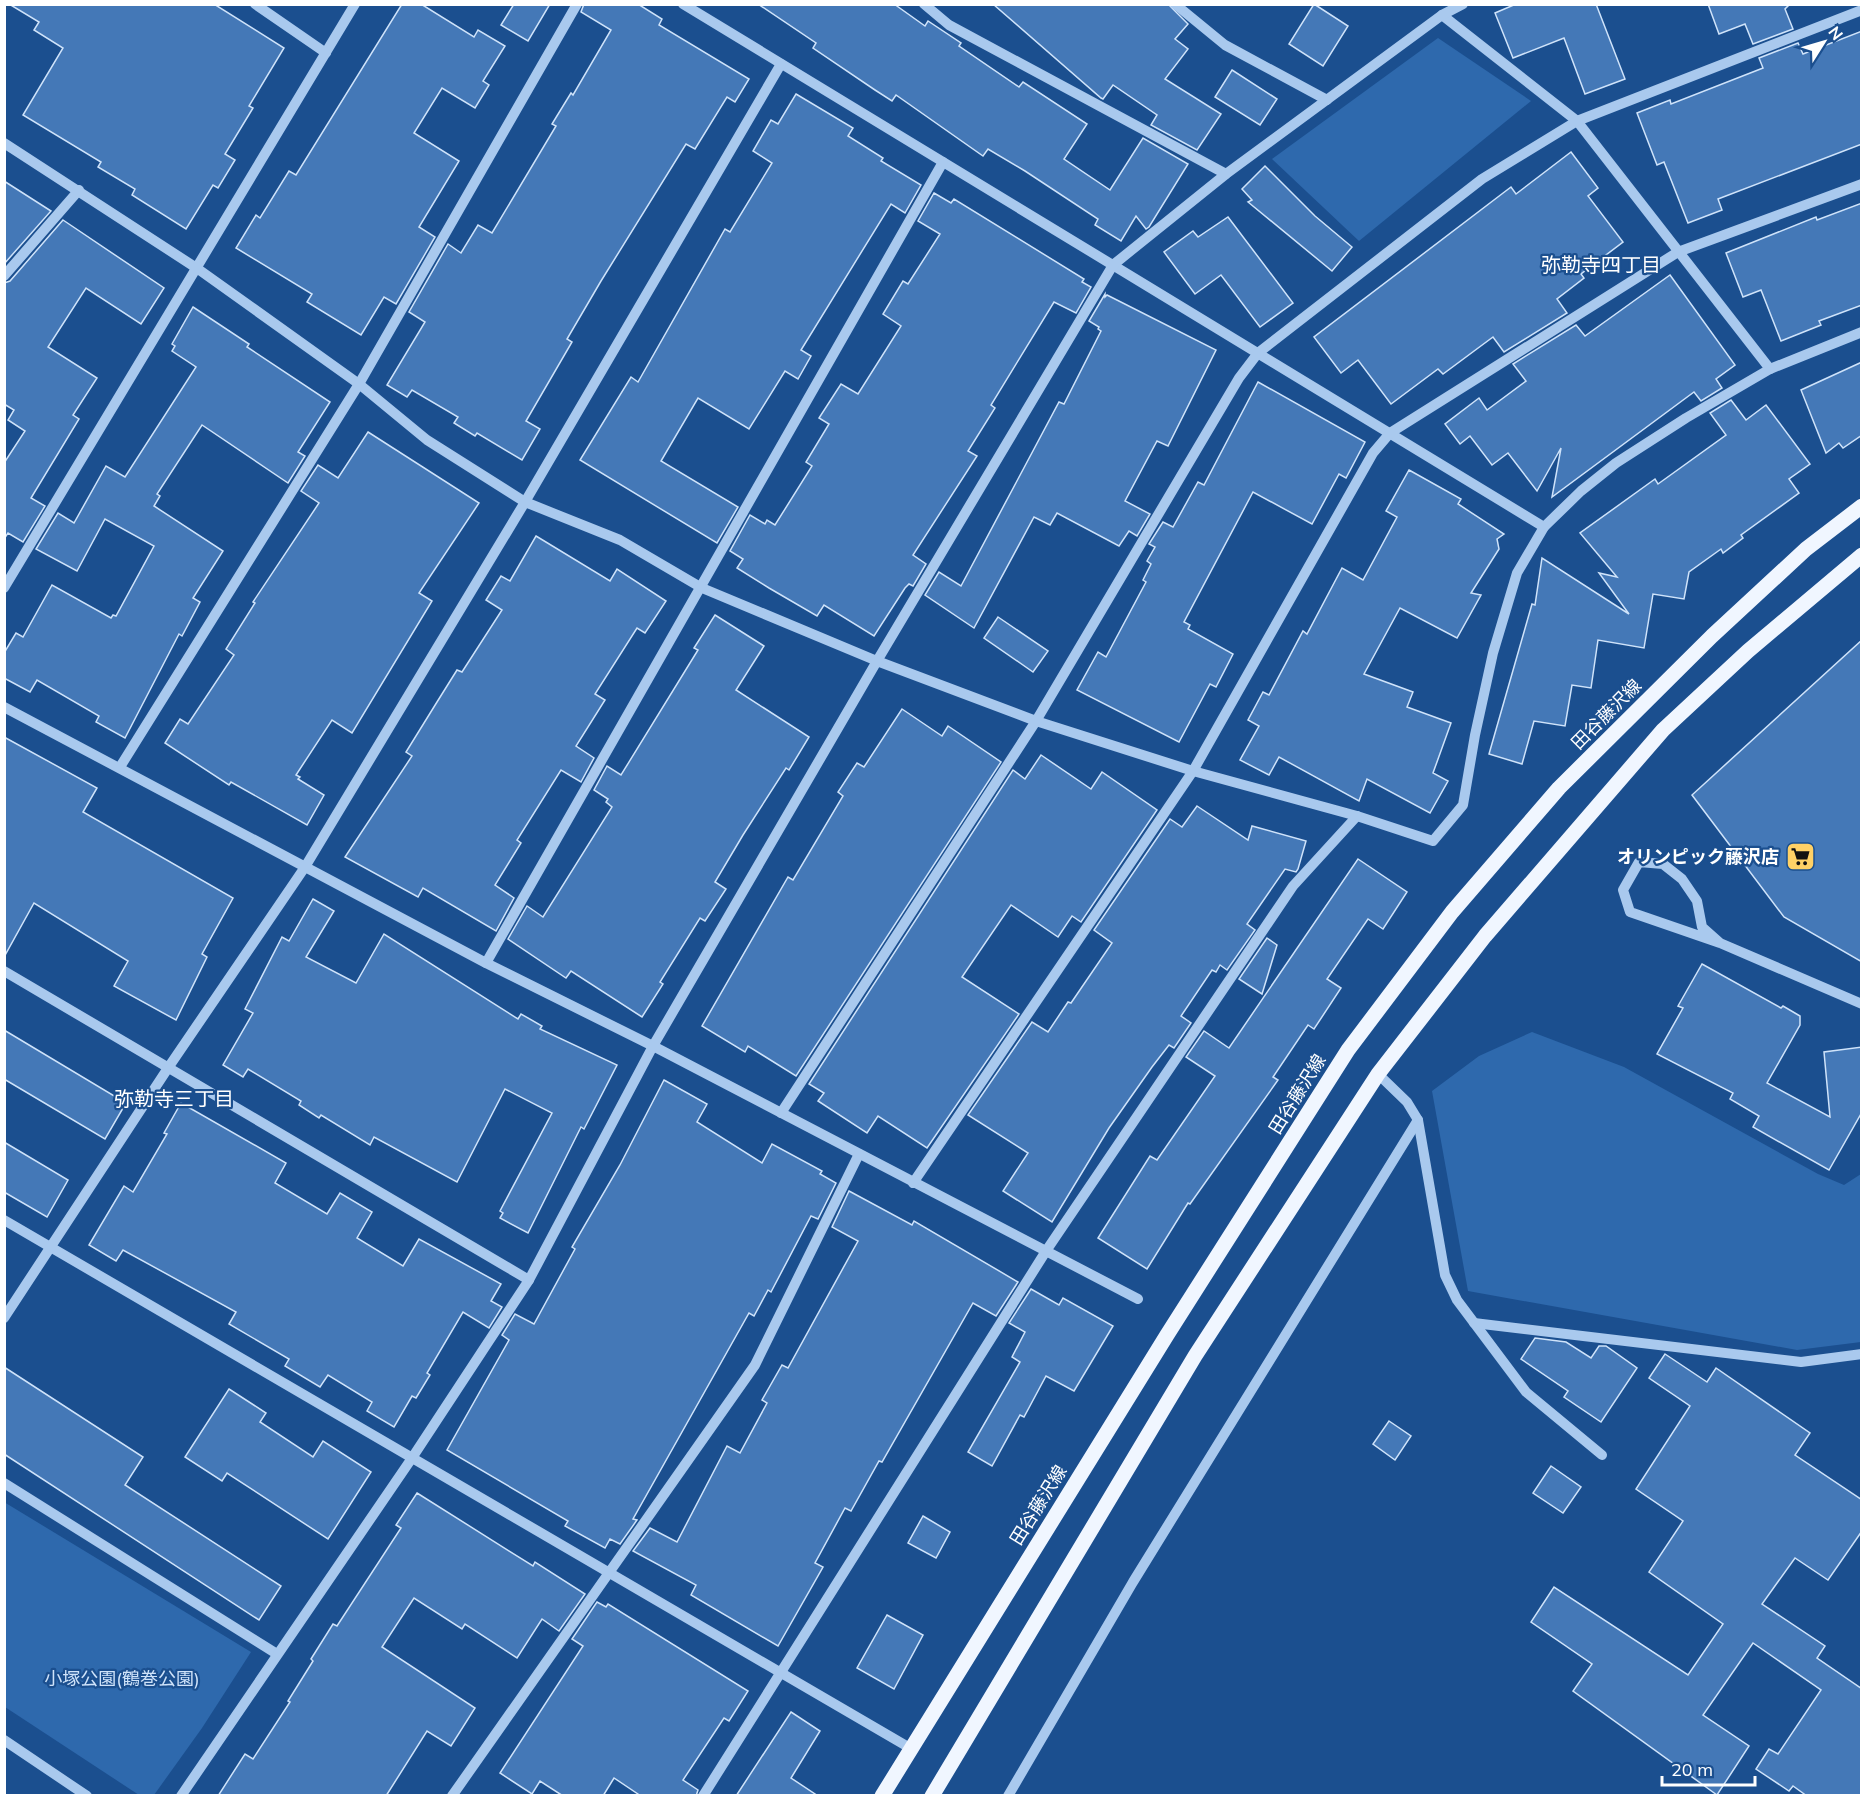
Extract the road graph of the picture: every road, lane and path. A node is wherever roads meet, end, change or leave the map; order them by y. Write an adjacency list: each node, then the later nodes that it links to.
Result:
1 (255, 4): 10 (street)
2 (355, 4): 10 (street)
3 (577, 4): 26 (street)
4 (683, 4): 11 (street)
5 (924, 4): 16 (street)
6 (1175, 4): 12 (street)
7 (1462, 4): 9 (street)
8 (1862, 10): 13 (street)
9 (1442, 15): 12 (street); 13 (street)
10 (326, 53): 21 (street)
11 (781, 64): 15 (street); 28 (street)
12 (1327, 100): 16 (street)
13 (1577, 122): 19 (street); 24 (street)
14 (4, 143): 18 (street)
15 (943, 162): 20 (street); 33 (street)
16 (1226, 174): 20 (street)
17 (1862, 184): 19 (street)
18 (79, 190): 21 (street); 22 (street)
19 (1678, 252): 25 (street); 27 (street)
20 (1113, 265): 24 (street); 34 (street)
21 (198, 269): 26 (street); 32 (street)
22 (4, 276)
23 (1862, 332): 25 (street)
24 (1258, 353): 27 (street); 36 (street)
25 (1770, 369): 30 (street)
26 (359, 384): 28 (street); 37 (street)
27 (1390, 433): 30 (street); 38 (street)
28 (525, 502): 33 (street); 40 (street)
29 (1862, 506): 67 (main road, 田谷藤沢線)
30 (1544, 527): 39 (street)
31 (1862, 555): 47 (main road)
32 (4, 588)
33 (702, 588): 34 (street); 42 (street)
34 (876, 661): 36 (street); 45 (street)
35 (4, 707): 37 (street)
36 (1036, 721): 38 (street); 48 (street)
37 (120, 767): 40 (street)
38 (1193, 771): 39 (street); 51 (street)
39 (1357, 816): 54 (street)
40 (305, 867): 42 (street); 46 (street)
41 (1720, 943): 41 (street); 44 (street)
42 (486, 963): 45 (street)
43 (4, 971): 46 (street)
44 (1862, 1004)
45 (653, 1046): 48 (street); 55 (street)
46 (168, 1068): 53 (street); 55 (street)
47 (1378, 1074): 49 (street); 73 (main road)
48 (782, 1113): 50 (street)
49 (1418, 1120): 58 (street); 74 (street)
50 (860, 1154): 51 (street); 63 (street)
51 (913, 1183): 54 (street)
52 (4, 1220): 53 (street)
53 (50, 1246): 57 (street); 61 (street)
54 (1046, 1251): 56 (street); 65 (street)
55 (530, 1280): 61 (street)
56 (1138, 1299)
57 (4, 1318)
58 (1474, 1323): 59 (street); 60 (street)
59 (1862, 1354)
60 (1602, 1455)
61 (412, 1458): 63 (street); 64 (street)
62 (4, 1484): 64 (street)
63 (609, 1573): 65 (street); 70 (street)
64 (277, 1654): 69 (street)
65 (780, 1673): 67 (street); 71 (street)
66 (4, 1740): 68 (street)
67 (910, 1748): 72 (main road, 田谷藤沢線)
68 (87, 1796)
69 (181, 1796)
70 (452, 1796)
71 (703, 1796)
72 (882, 1796)
73 (932, 1796)
74 (1008, 1796)

